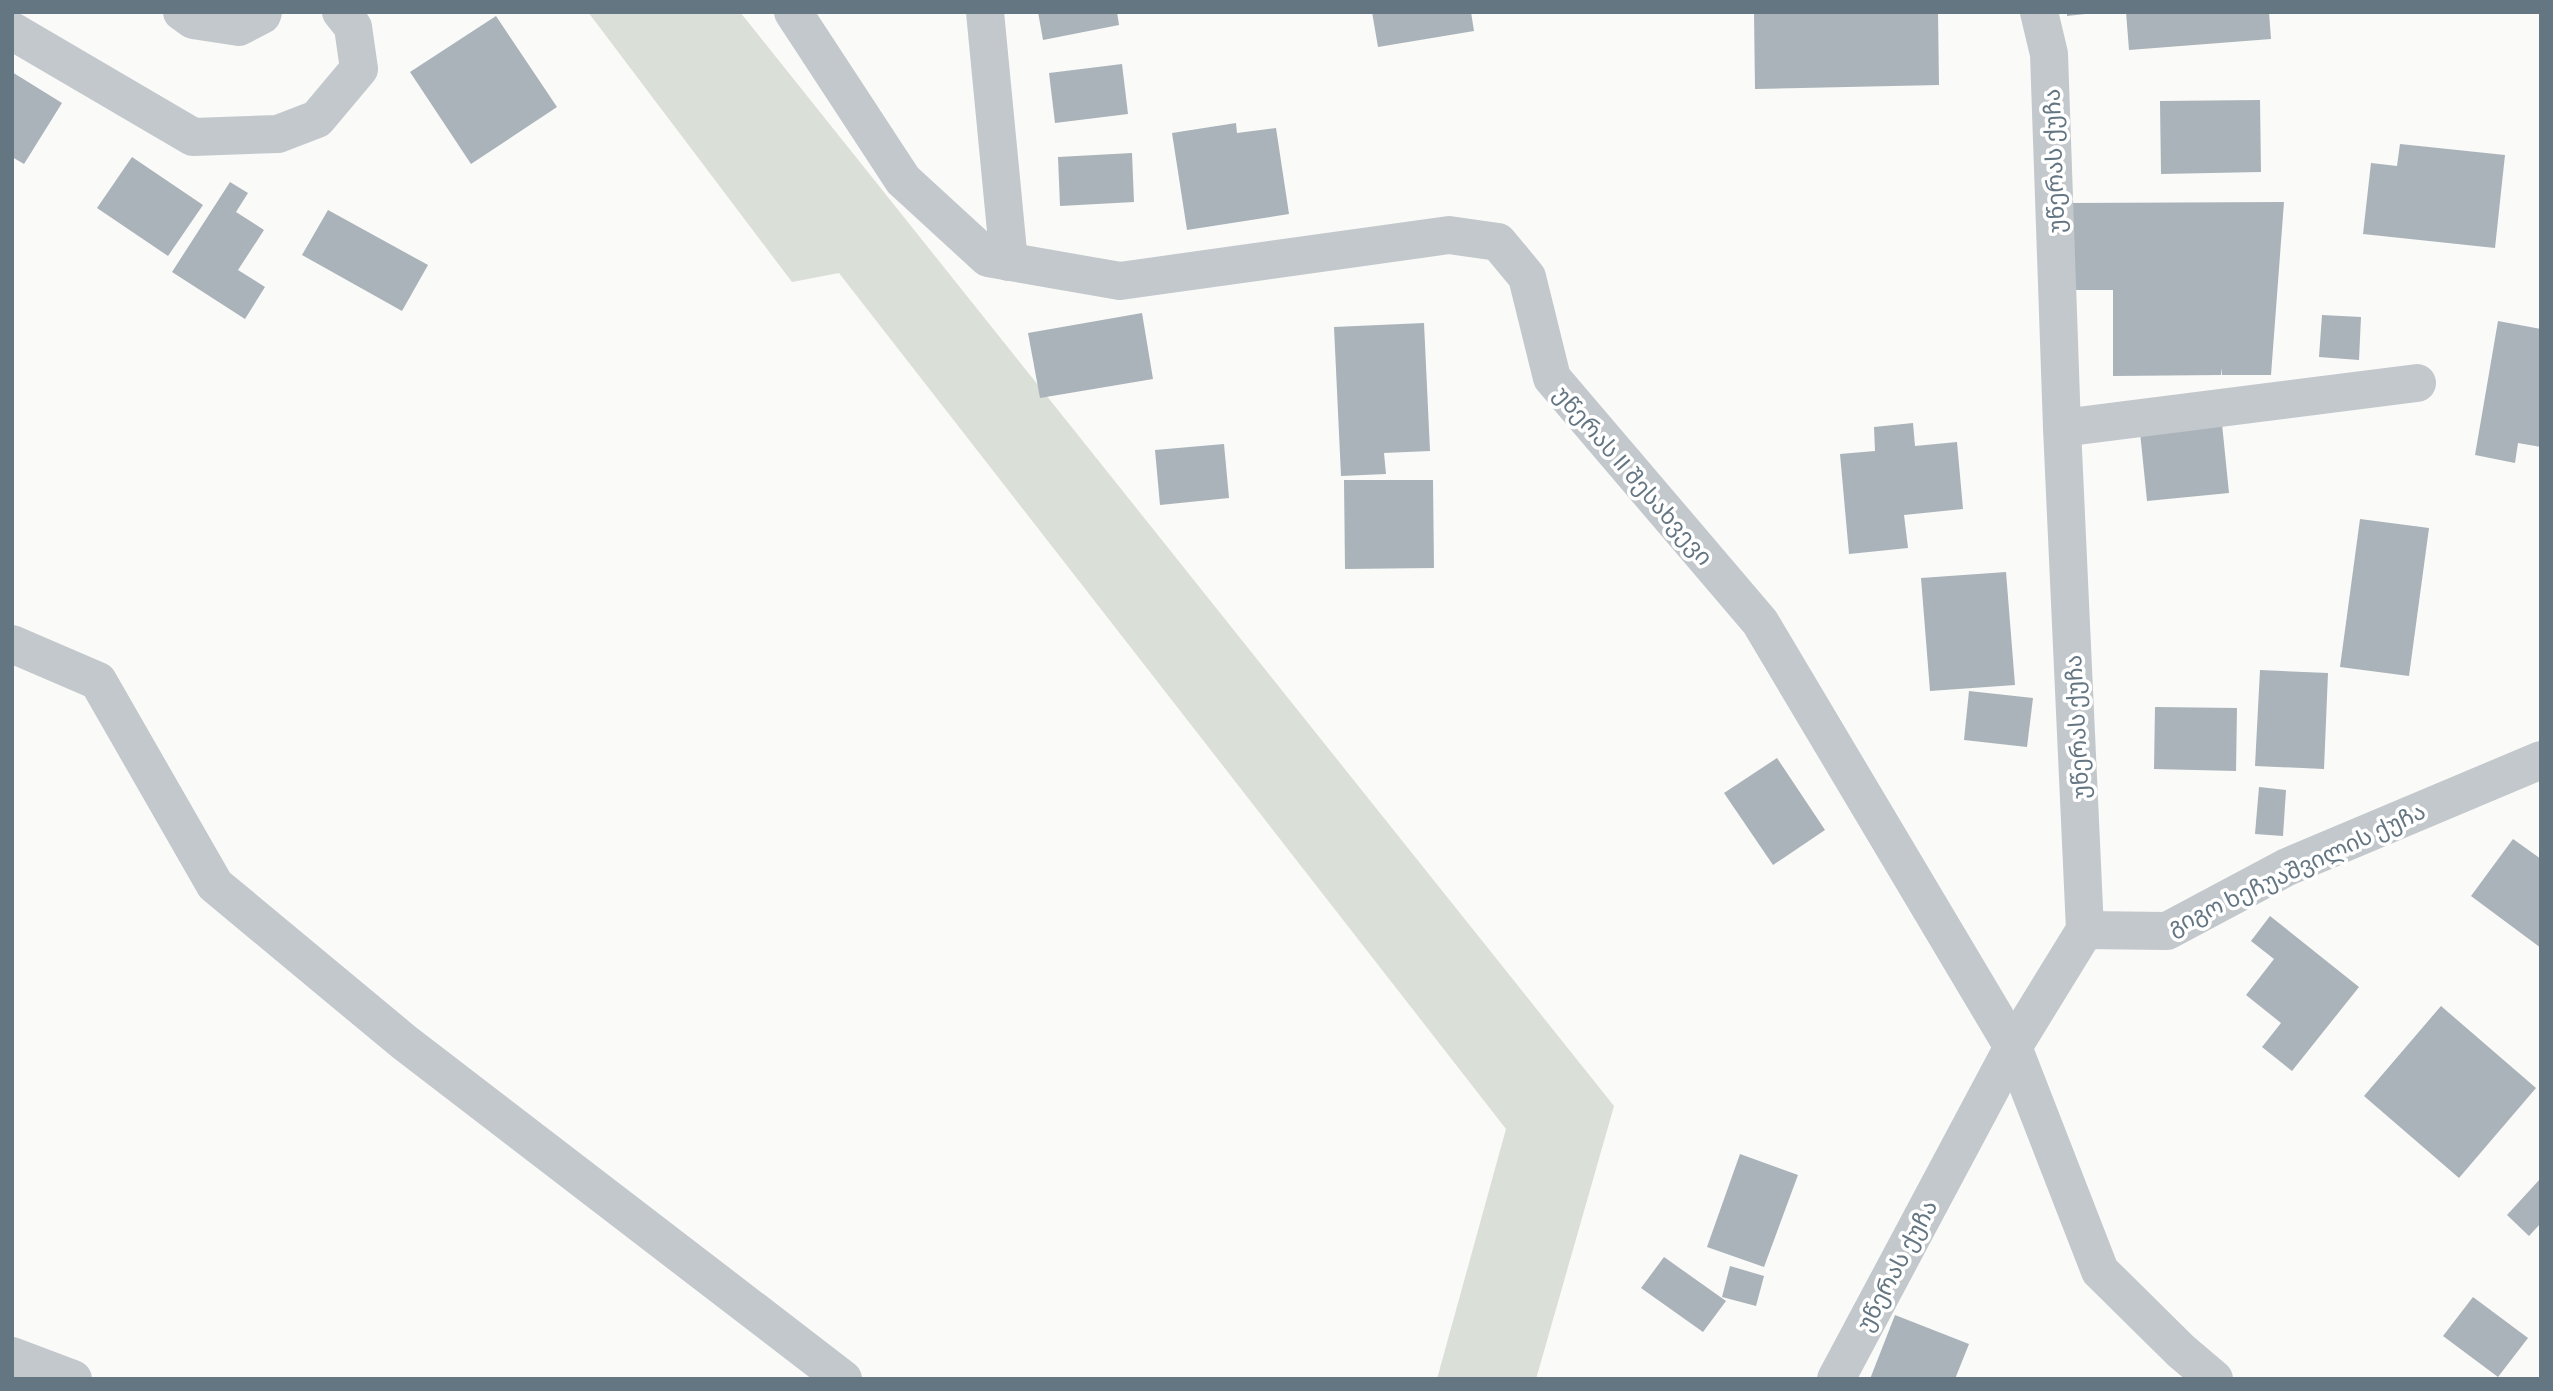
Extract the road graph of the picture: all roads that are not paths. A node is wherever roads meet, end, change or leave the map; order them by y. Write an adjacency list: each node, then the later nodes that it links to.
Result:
1 (182, 12): 2 (street)
2 (262, 12)
3 (793, 12): 8 (street, უწერას II შესახვევი)
4 (985, 12): 8 (street)
5 (2039, 12): 10 (street, უწერას ქუჩა)
6 (347, 20): 7 (street)
7 (12, 31)
8 (1009, 262): 14 (street, უწერას II შესახვევი)
9 (2417, 383): 10 (street)
10 (2062, 428): 13 (street, უწერას ქუჩა)
11 (12, 643): 17 (street)
12 (2541, 760): 13 (street, გიგო ხეჩუაშვილის ქუჩა)
13 (2085, 930): 14 (street, უწერას ქუჩა)
14 (2013, 1047): 18 (street, უწერას ქუჩა); 19 (street, უწერას II შესახვევი)
15 (12, 1356): 16 (street)
16 (73, 1379)
17 (843, 1379)
18 (1836, 1379)
19 (2214, 1379)

